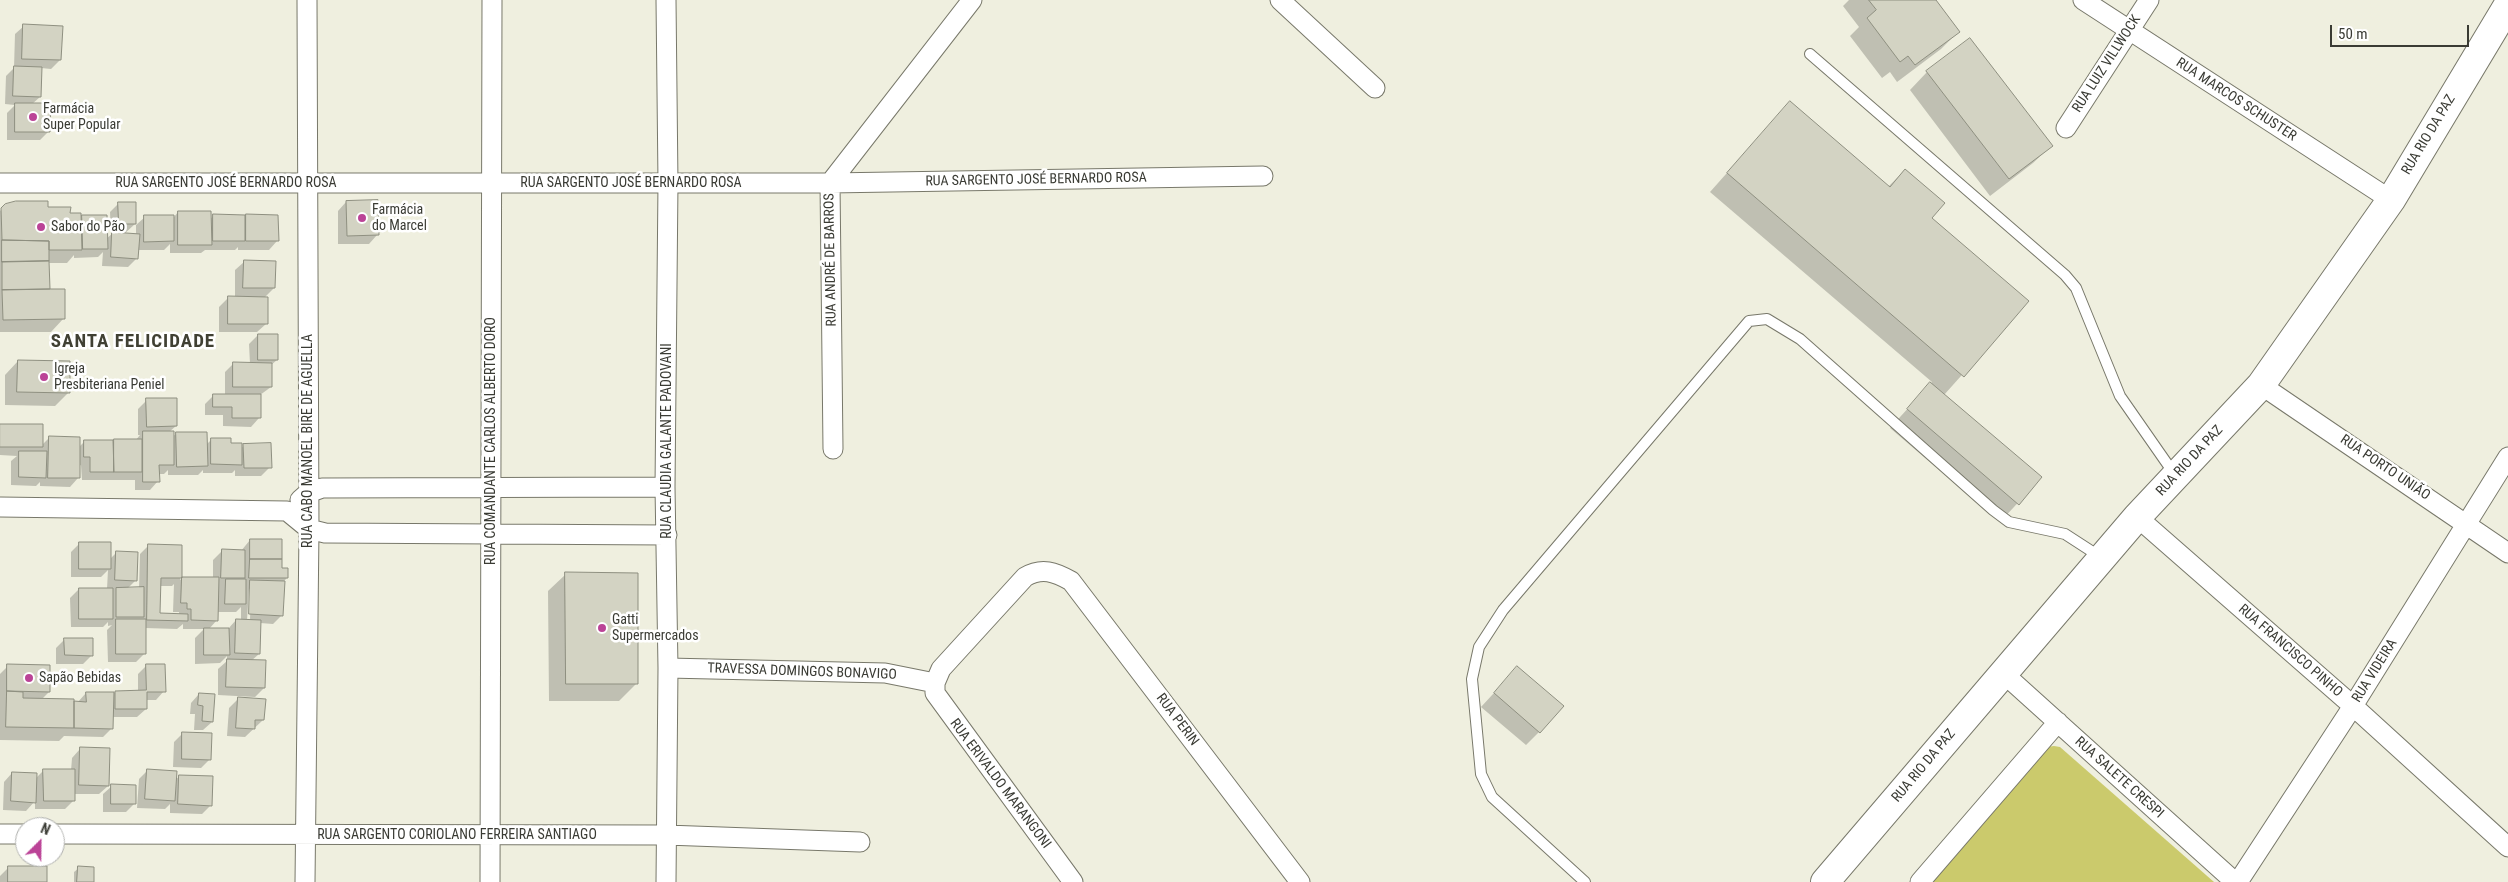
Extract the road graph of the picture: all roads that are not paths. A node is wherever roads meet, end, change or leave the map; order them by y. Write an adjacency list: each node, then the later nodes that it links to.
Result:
1 (307, 0): 15 (street, RUA CABO MANOEL BIRE DE AGUELLA)
2 (492, 0): 16 (street, RUA COMANDANTE CARLOS ALBERTO DORO)
3 (666, 0): 17 (street, RUA CLAUDIA GALANTE PADOVANI)
4 (972, 0): 18 (street, RUA ANDRÉ DE BARROS)
5 (1280, 0): 11 (street)
6 (2083, 0): 9 (street, RUA MARCOS SCHUSTER)
7 (2149, 0): 9 (street, RUA LUIZ VILLWOCK)
8 (2508, 5): 19 (main road, RUA RIO DA PAZ)
9 (2129, 31): 12 (street, RUA LUIZ VILLWOCK); 19 (street, RUA MARCOS SCHUSTER)
10 (1810, 54): 23 (lane)
11 (1375, 88)
12 (2066, 128)
13 (1263, 176): 18 (street, RUA SARGENTO JOSÉ BERNARDO ROSA)
14 (0, 183): 15 (street, RUA SARGENTO JOSÉ BERNARDO ROSA)
15 (308, 183): 16 (street, RUA SARGENTO JOSÉ BERNARDO ROSA); 26 (street, RUA CABO MANOEL BIRE DE AGUELLA)
16 (492, 183): 17 (street, RUA SARGENTO JOSÉ BERNARDO ROSA); 25 (street, RUA COMANDANTE CARLOS ALBERTO DORO)
17 (668, 183): 18 (street, RUA SARGENTO JOSÉ BERNARDO ROSA); 24 (street, RUA CLAUDIA GALANTE PADOVANI)
18 (830, 183): 21 (street, RUA ANDRÉ DE BARROS)
19 (2390, 200): 20 (main road, RUA RIO DA PAZ)
20 (2261, 385): 23 (main road, RUA RIO DA PAZ); 30 (street, RUA PORTO UNIÃO)
21 (833, 448)
22 (2508, 457): 30 (street, RUA VIDEIRA)
23 (2175, 476): 29 (main road, RUA RIO DA PAZ)
24 (665, 487): 25 (street); 33 (street, RUA CLAUDIA GALANTE PADOVANI)
25 (491, 488): 26 (street); 32 (street, RUA COMANDANTE CARLOS ALBERTO DORO)
26 (308, 493): 28 (street); 31 (street, RUA CABO MANOEL BIRE DE AGUELLA)
27 (0, 507): 28 (street)
28 (287, 511): 31 (street)
29 (2137, 517): 35 (main road, RUA RIO DA PAZ); 39 (street, RUA FRANCISCO PINHO)
30 (2466, 523): 34 (street, RUA PORTO UNIÃO); 39 (street, RUA VIDEIRA)
31 (309, 529): 32 (street); 44 (street, RUA CABO MANOEL BIRE DE AGUELLA)
32 (490, 533): 33 (street); 45 (street, RUA COMANDANTE CARLOS ALBERTO DORO)
33 (667, 535): 36 (street, RUA CLAUDIA GALANTE PADOVANI)
34 (2508, 553)
35 (2102, 559): 37 (main road, RUA RIO DA PAZ); 54 (lane)
36 (668, 668): 38 (street, TRAVESSA DOMINGOS BONAVIGO); 46 (street, RUA CLAUDIA GALANTE PADOVANI)
37 (2003, 673): 40 (street, RUA SALETE CRESPI); 55 (main road, RUA RIO DA PAZ)
38 (935, 683): 52 (street, RUA ERIVALDO MARANGONI); 53 (street, RUA PERIN)
39 (2353, 706): 48 (street, RUA FRANCISCO PINHO); 57 (street, RUA VIDEIRA)
40 (2058, 722): 56 (street); 57 (street, RUA SALETE CRESPI)
41 (0, 834): 42 (street)
42 (15, 834)
43 (65, 834): 44 (street, RUA SARGENTO CORIOLANO FERREIRA SANTIAGO)
44 (305, 835): 45 (street, RUA SARGENTO CORIOLANO FERREIRA SANTIAGO); 49 (street, RUA CABO MANOEL BIRE DE AGUELLA)
45 (490, 835): 46 (street, RUA SARGENTO CORIOLANO FERREIRA SANTIAGO); 50 (street, RUA COMANDANTE CARLOS ALBERTO DORO)
46 (666, 835): 47 (street, RUA SARGENTO CORIOLANO FERREIRA SANTIAGO); 51 (street, RUA CLAUDIA GALANTE PADOVANI)
47 (860, 842)
48 (2508, 847)
49 (305, 882)
50 (490, 882)
51 (666, 882)
52 (1072, 882)
53 (1300, 882)
54 (1585, 882)
55 (1825, 882)
56 (1920, 882)
57 (2237, 882)

